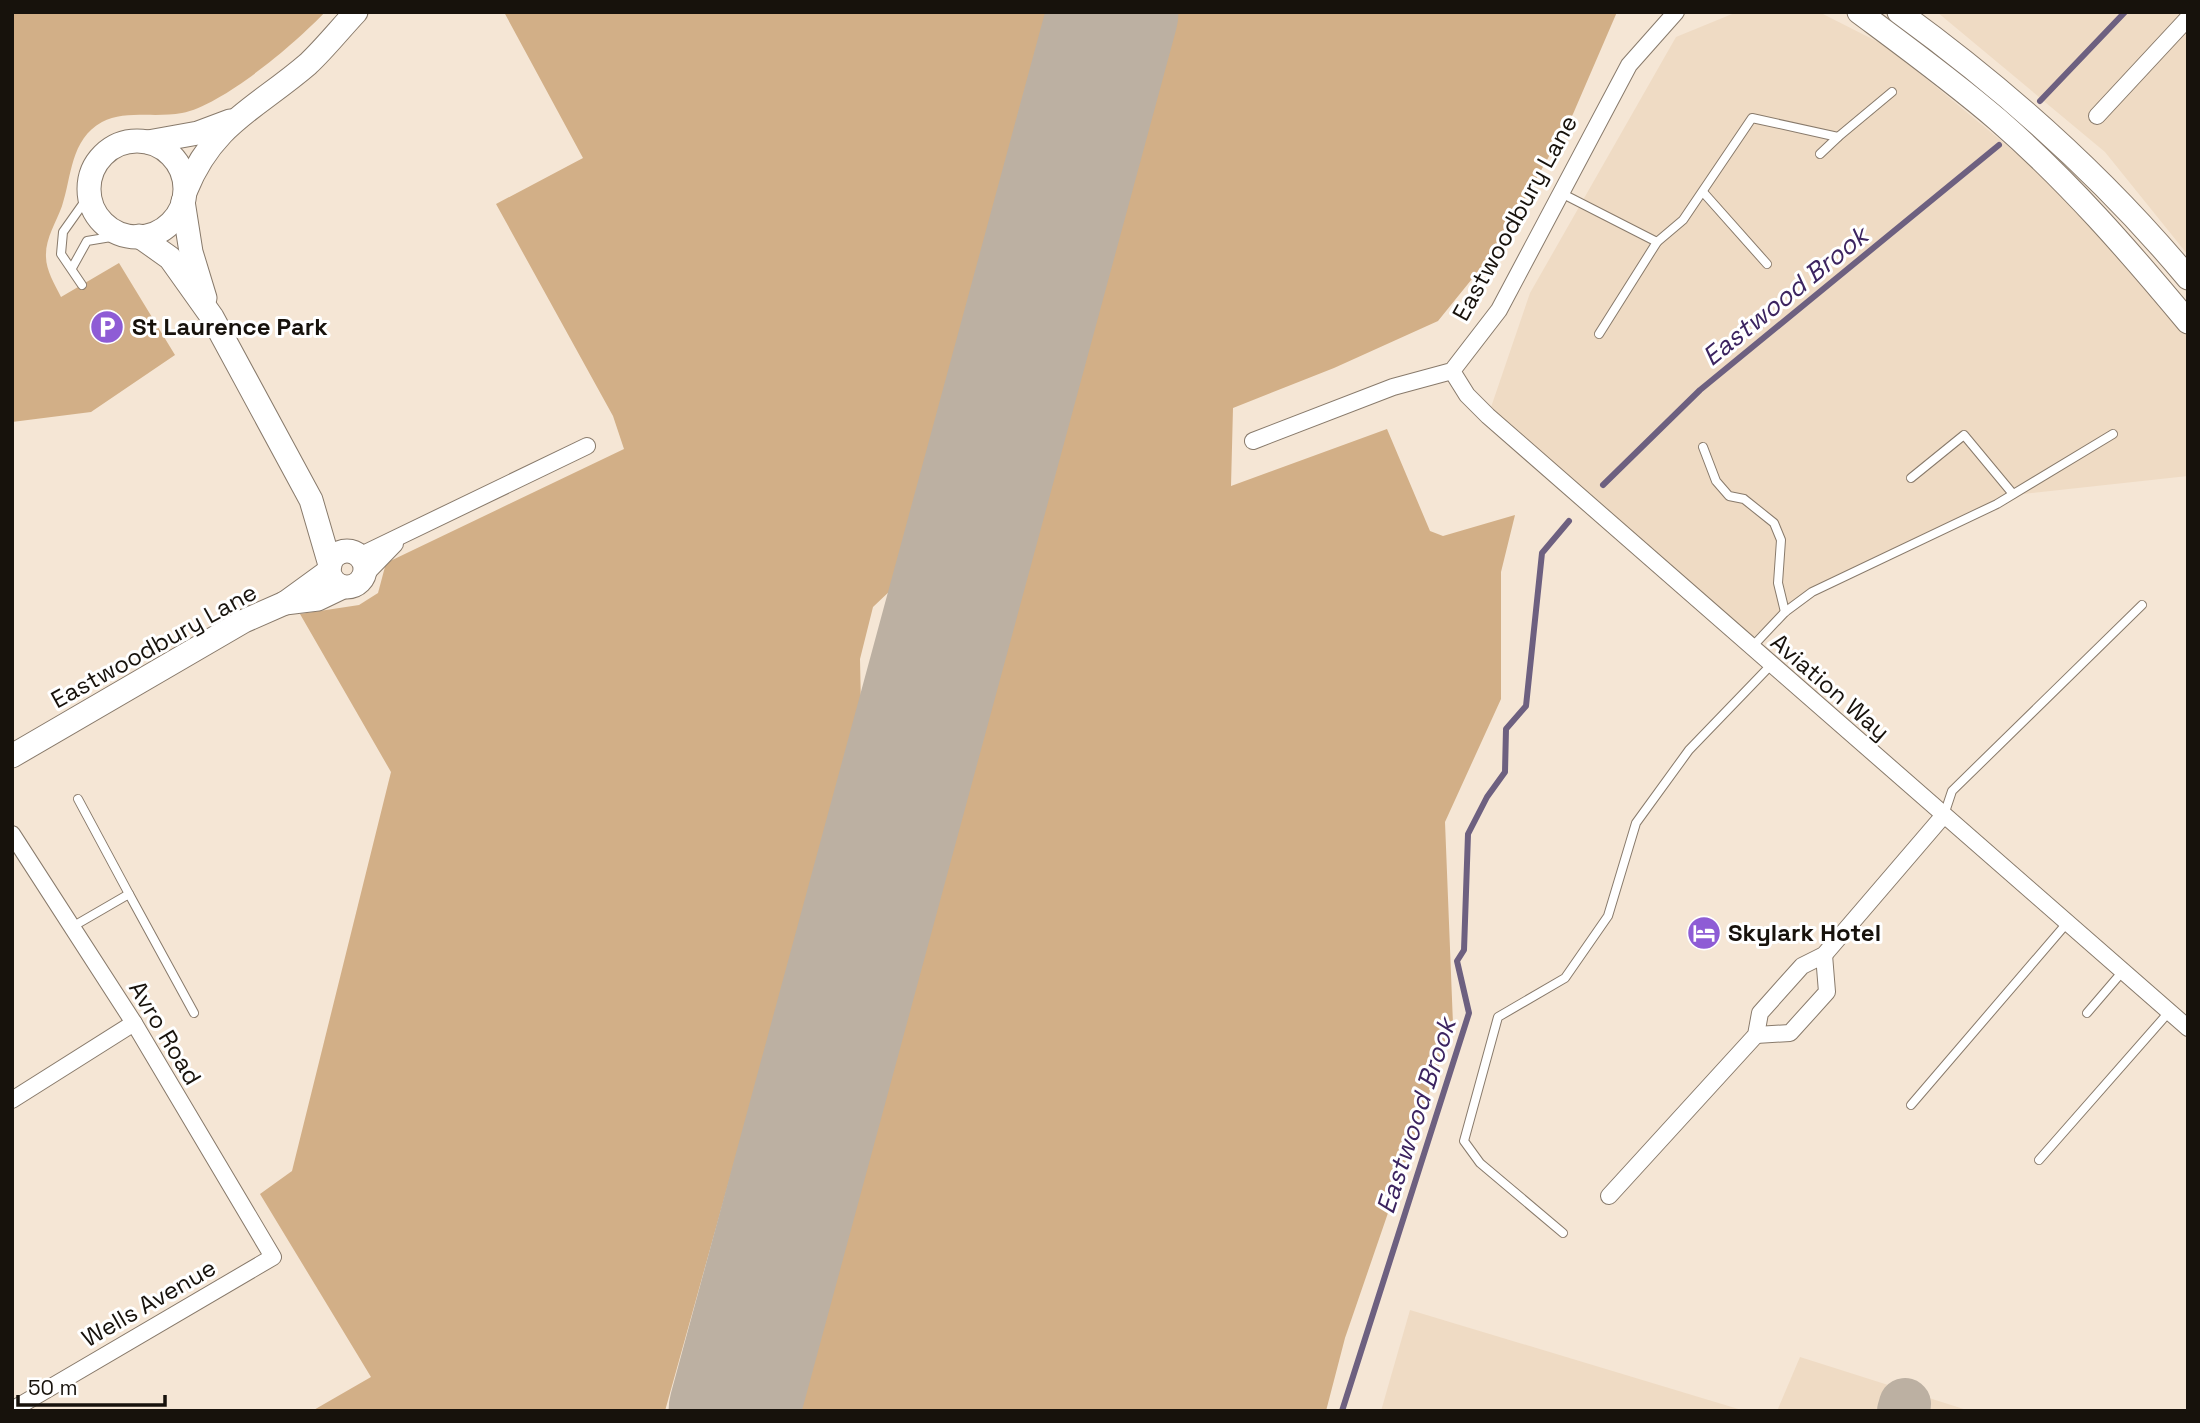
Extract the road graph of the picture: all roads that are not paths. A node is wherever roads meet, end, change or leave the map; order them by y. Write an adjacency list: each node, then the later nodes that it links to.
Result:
1 (356, 12): 10 (street)
2 (1657, 12): 7 (street, Eastwoodbury Lane)
3 (1676, 12): 7 (street, Eastwoodbury Lane)
4 (1859, 12): 25 (street)
5 (1899, 12): 22 (street)
6 (2187, 20): 9 (street)
7 (1640, 49): 15 (street, Eastwoodbury Lane)
8 (1892, 92): 11 (lane)
9 (2097, 116)
10 (233, 120): 12 (street); 17 (street)
11 (1838, 137): 13 (lane); 14 (lane)
12 (148, 142): 16 (street); 17 (street)
13 (1820, 154)
14 (1703, 192): 19 (lane); 20 (lane)
15 (1561, 193): 19 (lane); 27 (street, Eastwoodbury Lane)
16 (90, 194): 18 (street); 21 (lane)
17 (184, 196): 18 (street); 24 (street)
18 (131, 236): 21 (lane); 24 (street)
19 (1657, 242): 26 (lane)
20 (1767, 264)
21 (72, 268): 23 (lane)
22 (2188, 278)
23 (82, 285)
24 (212, 317): 34 (street)
25 (2188, 322)
26 (1599, 334)
27 (1452, 371): 29 (street); 39 (street, Aviation Way)
28 (2113, 434): 33 (lane)
29 (1253, 441)
30 (587, 446): 35 (street)
31 (1703, 447): 38 (lane)
32 (1911, 478): 33 (lane)
33 (2013, 494): 38 (lane)
34 (311, 500): 35 (street); 36 (street)
35 (357, 561): 36 (street); 36 (street)
36 (334, 574): 41 (street, Eastwoodbury Lane)
37 (2142, 605): 43 (lane)
38 (1785, 612): 39 (lane)
39 (1751, 648): 40 (street, Aviation Way)
40 (1771, 665): 43 (street, Aviation Way); 60 (lane)
41 (12, 757)
42 (78, 799): 45 (lane)
43 (1944, 815): 46 (street, Aviation Way); 48 (street)
44 (12, 835): 47 (street, Avro Road)
45 (129, 894): 47 (lane); 51 (lane)
46 (2067, 923): 49 (street, Aviation Way); 57 (lane)
47 (72, 927): 53 (street, Avro Road)
48 (1824, 955): 55 (street); 55 (street)
49 (2123, 971): 50 (street, Aviation Way); 52 (lane)
50 (2169, 1012): 54 (street, Aviation Way); 58 (lane)
51 (194, 1013)
52 (2087, 1013)
53 (134, 1023): 56 (street); 61 (street, Avro Road)
54 (2187, 1025)
55 (1756, 1035): 59 (street)
56 (12, 1100)
57 (1911, 1105)
58 (2039, 1160)
59 (1609, 1196)
60 (1563, 1233)
61 (273, 1258): 62 (street, Wells Avenue)
62 (12, 1409)

